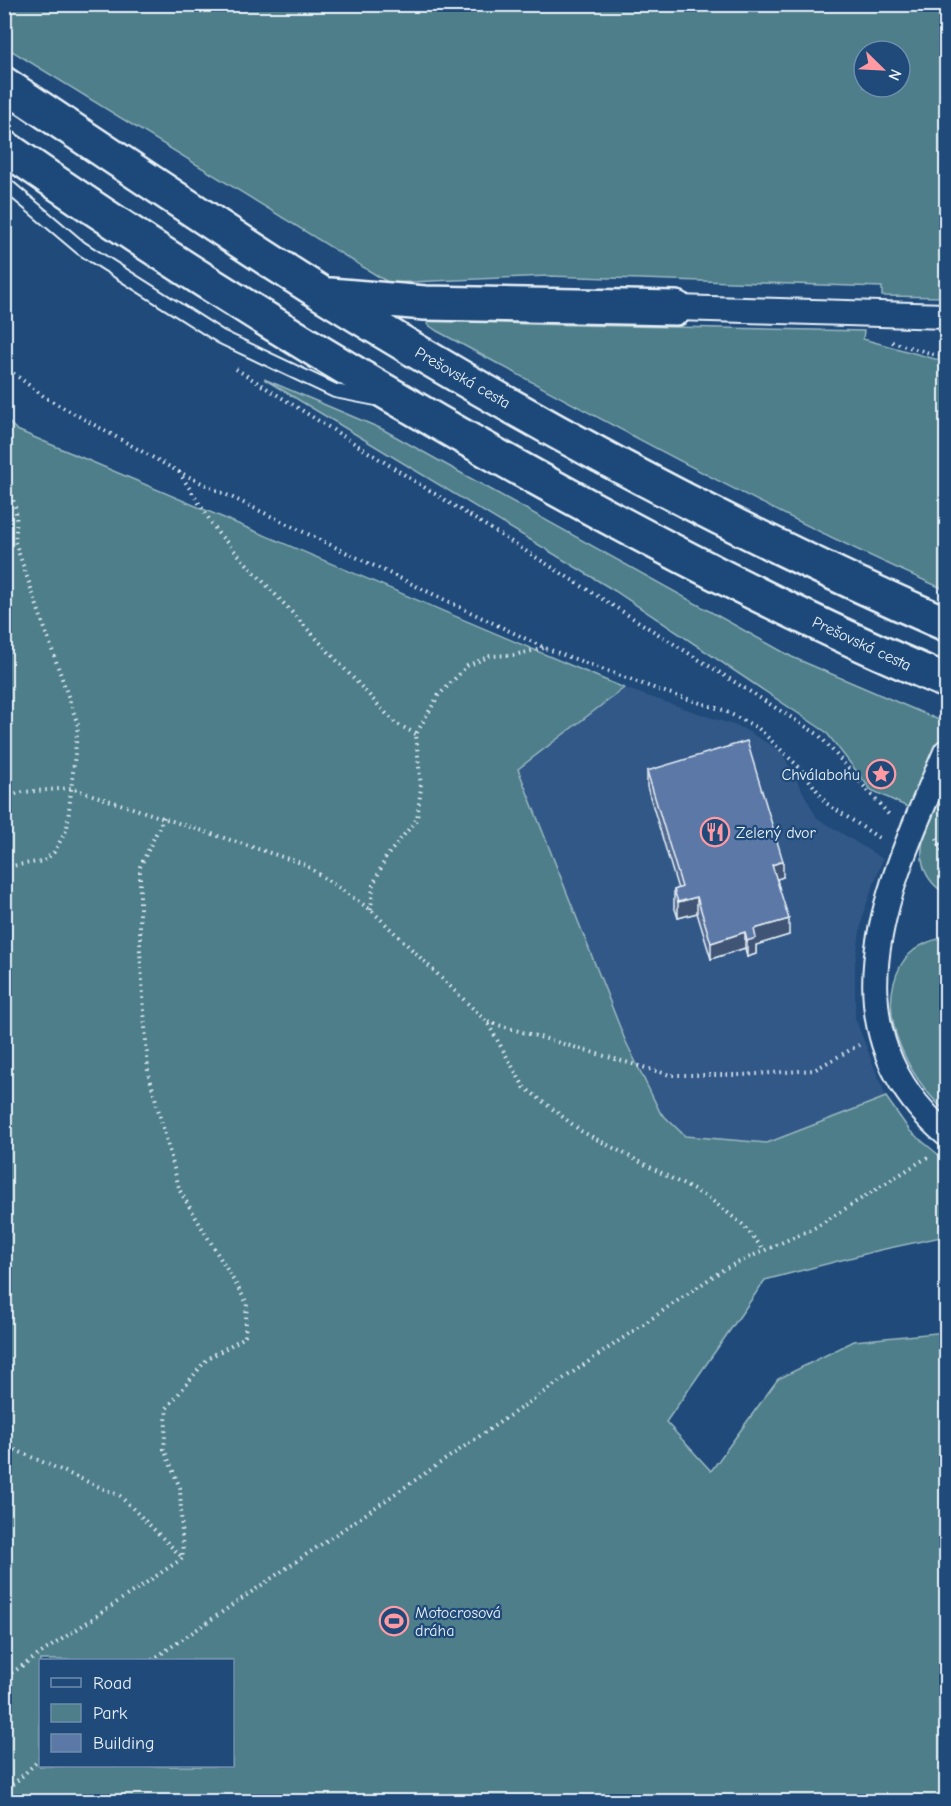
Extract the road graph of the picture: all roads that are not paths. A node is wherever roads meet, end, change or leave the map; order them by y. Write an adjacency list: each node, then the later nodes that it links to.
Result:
1 (4, 84): 4 (highway, Prešovská cesta)
2 (4, 147): 9 (highway, Prešovská cesta)
3 (4, 183): 9 (lane)
4 (323, 294): 5 (highway); 10 (highway, Prešovská cesta)
5 (676, 308): 6 (street)
6 (911, 313): 7 (street); 8 (street)
7 (946, 316)
8 (946, 330)
9 (409, 406): 11 (highway, Prešovská cesta)
10 (939, 618)
11 (946, 681)
12 (946, 752): 13 (street)
13 (941, 1143)

